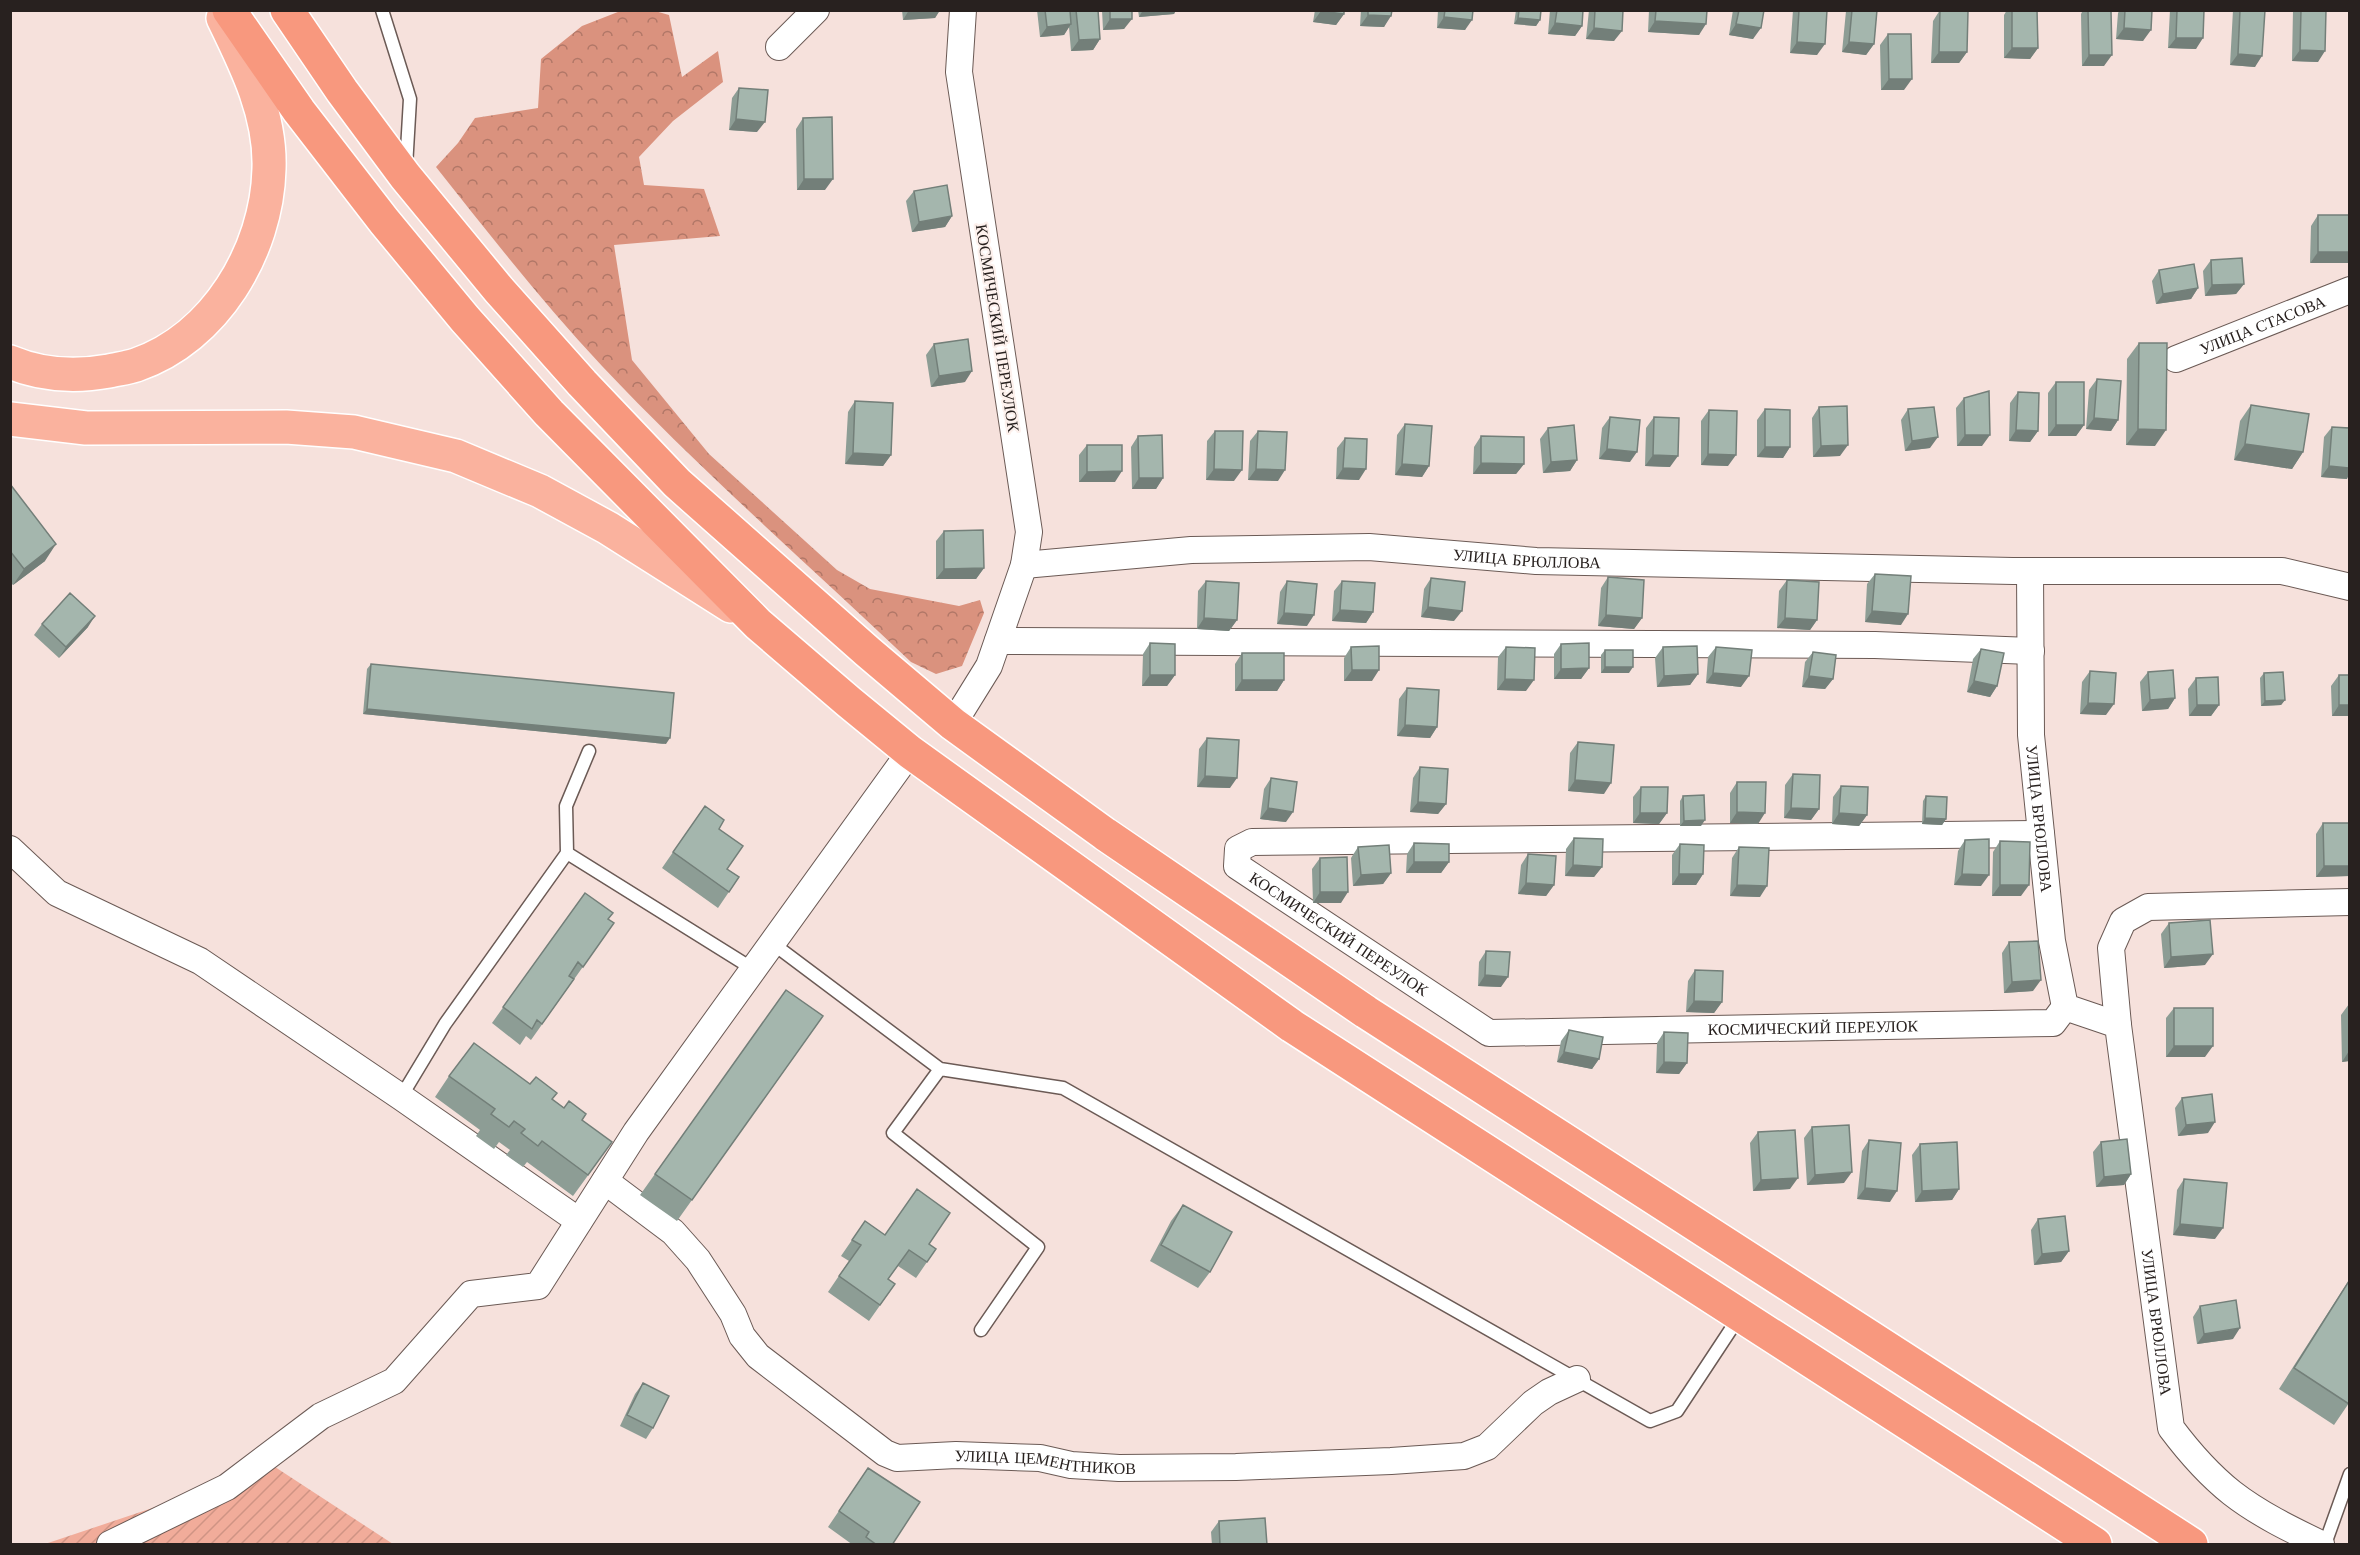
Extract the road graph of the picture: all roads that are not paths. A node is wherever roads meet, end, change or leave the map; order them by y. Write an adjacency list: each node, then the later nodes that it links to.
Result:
1 (220, 10): 11 (main road)
2 (229, 10): 16 (highway)
3 (288, 10): 8 (highway)
4 (382, 10): 8 (lane)
5 (816, 10): 7 (street)
6 (963, 10): 13 (street, КОСМИЧЕСКИЙ ПЕРЕУЛОК)
7 (779, 47)
8 (405, 176): 19 (highway)
9 (2349, 290): 10 (street, УЛИЦА СТАСОВА)
10 (2176, 359)
11 (10, 362)
12 (10, 419): 16 (main road)
13 (1024, 565): 14 (street, УЛИЦА БРЮЛЛОВА); 17 (street, КОСМИЧЕСКИЙ ПЕРЕУЛОК)
14 (2030, 571): 15 (street, УЛИЦА БРЮЛЛОВА); 18 (street, УЛИЦА БРЮЛЛОВА)
15 (2349, 587)
16 (758, 624): 21 (highway)
17 (998, 641): 18 (street); 19 (street, КОСМИЧЕСКИЙ ПЕРЕУЛОК)
18 (2031, 651): 22 (street, УЛИЦА БРЮЛЛОВА)
19 (953, 724): 40 (highway)
20 (589, 751): 24 (lane)
21 (910, 752): 26 (street); 34 (highway)
22 (2041, 834): 28 (street, УЛИЦА БРЮЛЛОВА); 28 (street, КОСМИЧЕСКИЙ ПЕРЕУЛОК)
23 (10, 849): 31 (street)
24 (567, 853): 27 (lane); 31 (lane)
25 (2349, 902): 29 (street, УЛИЦА БРЮЛЛОВА)
26 (772, 943): 27 (street); 30 (lane)
27 (753, 969): 32 (street)
28 (2065, 1006): 29 (street)
29 (2118, 1025): 41 (street, УЛИЦА БРЮЛЛОВА)
30 (940, 1069): 35 (lane); 36 (lane)
31 (401, 1097): 33 (street)
32 (605, 1181): 33 (street); 36 (street, УЛИЦА ЦЕМЕНТНИКОВ)
33 (579, 1221): 38 (street)
34 (1740, 1315): 36 (lane); 39 (highway)
35 (981, 1330)
36 (1577, 1379)
37 (2349, 1474): 41 (lane)
38 (110, 1545)
39 (2095, 1545)
40 (2191, 1545)
41 (2323, 1545)

